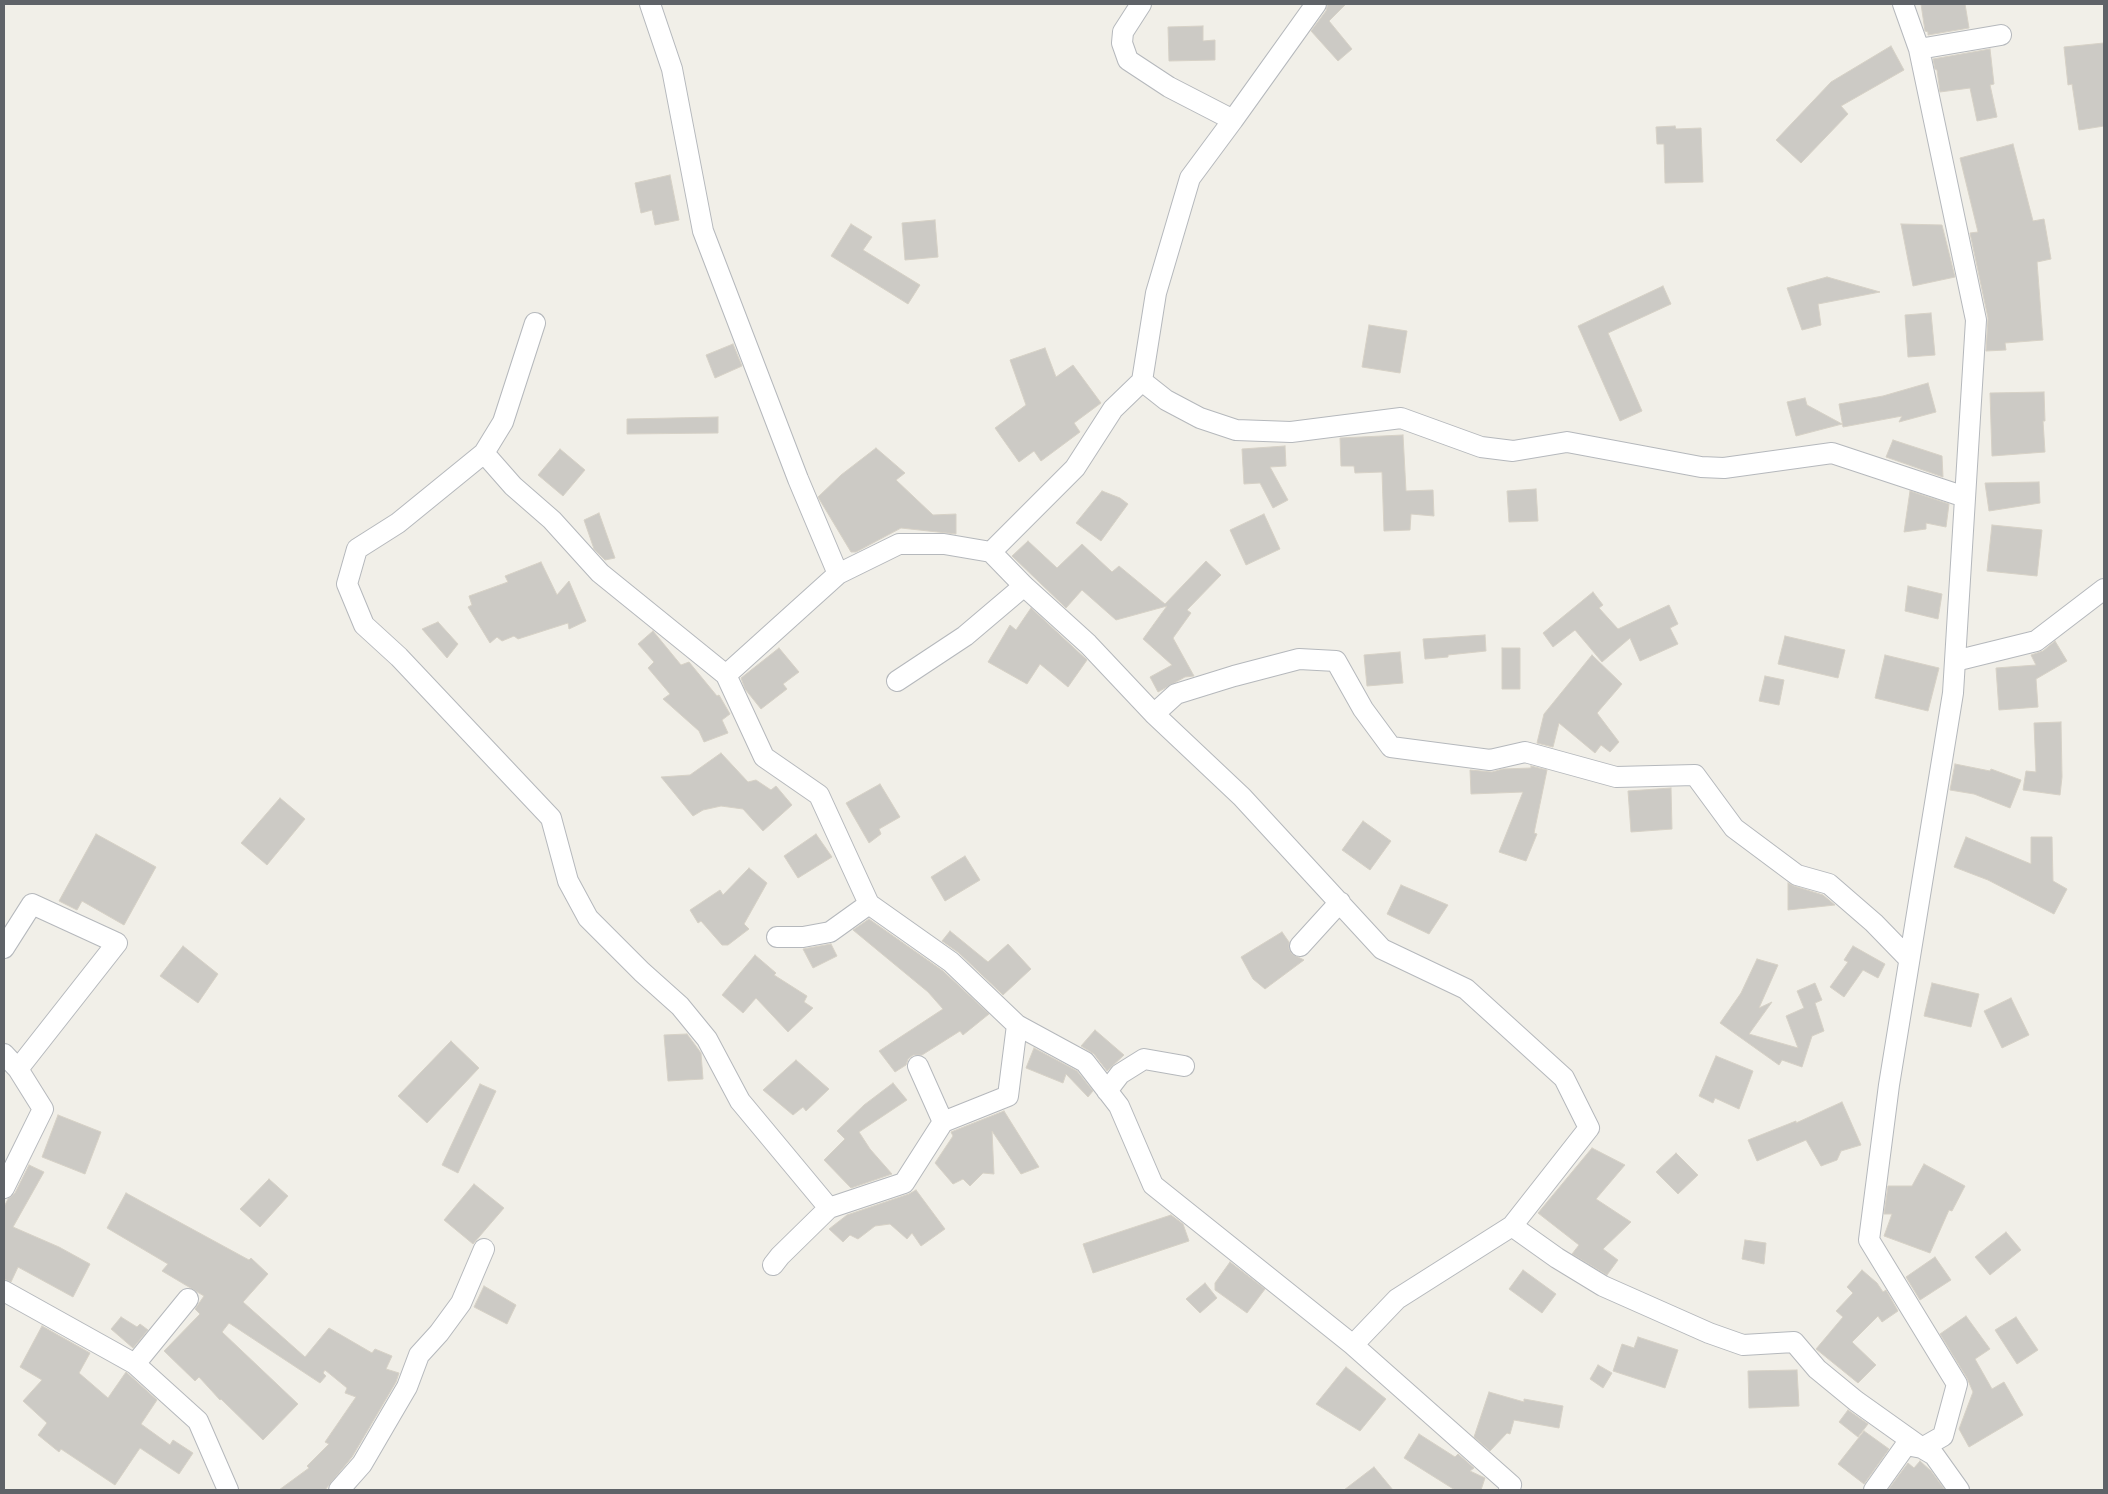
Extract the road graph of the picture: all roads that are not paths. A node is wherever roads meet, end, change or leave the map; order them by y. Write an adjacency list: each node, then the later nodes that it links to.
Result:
1 (650, 4): 13 (street)
2 (1141, 4): 7 (street)
3 (1316, 4): 7 (street)
4 (1903, 4): 6 (street)
5 (2001, 35): 6 (street)
6 (1919, 49): 11 (street)
7 (1233, 120): 9 (street)
8 (535, 323): 10 (street)
9 (1142, 381): 11 (street); 12 (street)
10 (484, 453): 17 (street); 34 (street)
11 (1965, 496): 16 (street)
12 (991, 552): 13 (street); 14 (street)
13 (838, 574): 17 (street)
14 (1024, 586): 18 (street); 19 (street)
15 (2104, 589): 16 (street)
16 (1955, 661): 25 (street)
17 (726, 675): 21 (street)
18 (897, 681)
19 (1154, 714): 20 (street); 25 (street)
20 (1340, 902): 23 (street); 35 (street)
21 (869, 904): 22 (street); 26 (street)
22 (777, 937)
23 (1300, 946)
24 (4, 948): 30 (street)
25 (1909, 959): 42 (street)
26 (1017, 1025): 31 (street); 32 (street)
27 (4, 1054): 30 (street)
28 (918, 1066): 32 (street)
29 (1184, 1066): 31 (street)
30 (18, 1069): 33 (street)
31 (1107, 1091): 40 (street)
32 (944, 1122): 34 (street)
33 (4, 1188)
34 (829, 1208): 37 (street)
35 (1512, 1226): 40 (street); 42 (street)
36 (484, 1250): 44 (street)
37 (773, 1266)
38 (4, 1291): 41 (street)
39 (188, 1299): 41 (street)
40 (1353, 1346): 45 (street)
41 (135, 1364): 43 (street)
42 (1922, 1448): 46 (street); 47 (street)
43 (228, 1490)
44 (339, 1490)
45 (1509, 1490)
46 (1874, 1490)
47 (1960, 1490)

